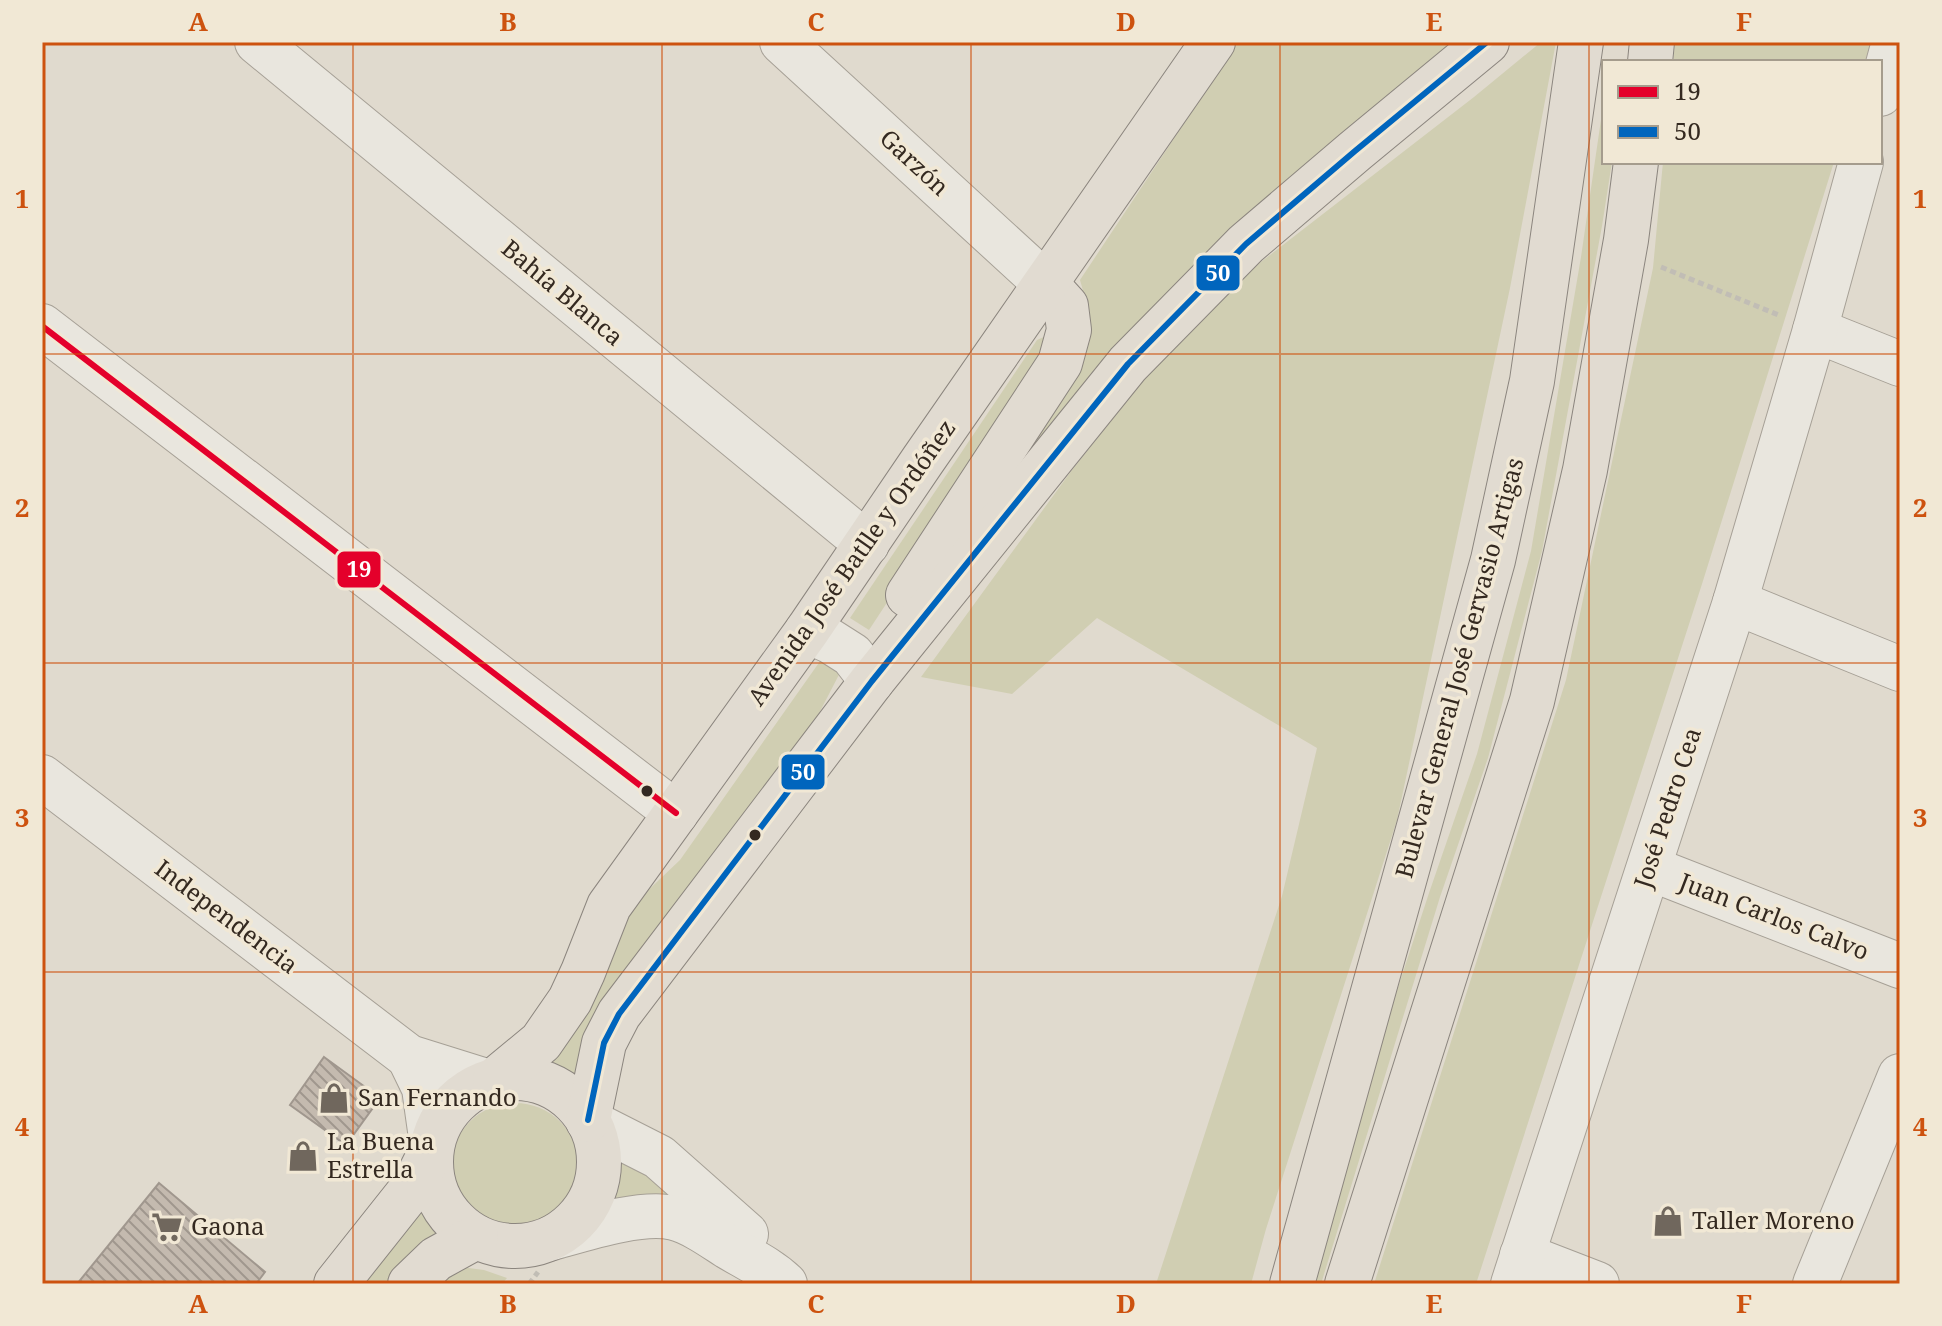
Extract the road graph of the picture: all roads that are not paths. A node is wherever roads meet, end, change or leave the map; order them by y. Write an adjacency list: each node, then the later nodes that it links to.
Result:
1 (257, 42): 14 (street, Bahía Blanca)
2 (782, 42): 10 (street, Garzón)
3 (1213, 42): 10 (main road, Avenida José Batlle y Ordóñez)
4 (1487, 42): 18 (main road)
5 (1581, 42): 34 (main road, Bulevar General José Gervasio Artigas)
6 (1894, 42): 7 (street)
7 (1882, 87)
8 (1636, 164): 35 (main road)
9 (1860, 164): 12 (street, José Pedro Cea)
10 (1046, 284): 14 (main road, Avenida José Batlle y Ordóñez); 18 (main road)
11 (42, 326): 20 (street)
12 (1815, 330): 13 (street); 15 (street, José Pedro Cea)
13 (1900, 364)
14 (867, 544): 16 (main road, Avenida José Batlle y Ordóñez)
15 (1735, 602): 17 (street); 21 (street, José Pedro Cea)
16 (807, 631): 18 (street); 20 (main road, Avenida José Batlle y Ordóñez)
17 (1900, 669)
18 (872, 681): 26 (main road)
19 (42, 777): 23 (street, Independencia)
20 (676, 813): 25 (main road, Avenida José Batlle y Ordóñez)
21 (1649, 868): 22 (street, Juan Carlos Calvo); 30 (street, José Pedro Cea)
22 (1900, 966)
23 (409, 1057): 25 (street, Independencia); 27 (street, Independencia)
24 (1900, 1076): 37 (street)
25 (492, 1081): 26 (main road); 27 (main road)
26 (588, 1120): 29 (main road); 31 (street)
27 (432, 1148): 28 (main road); 32 (main road)
28 (476, 1237): 29 (main road); 33 (main road)
29 (552, 1238): 31 (street)
30 (1517, 1269): 36 (street)
31 (778, 1278)
32 (336, 1284)
33 (410, 1284)
34 (1292, 1284)
35 (1347, 1284)
36 (1597, 1284)
37 (1815, 1284)

